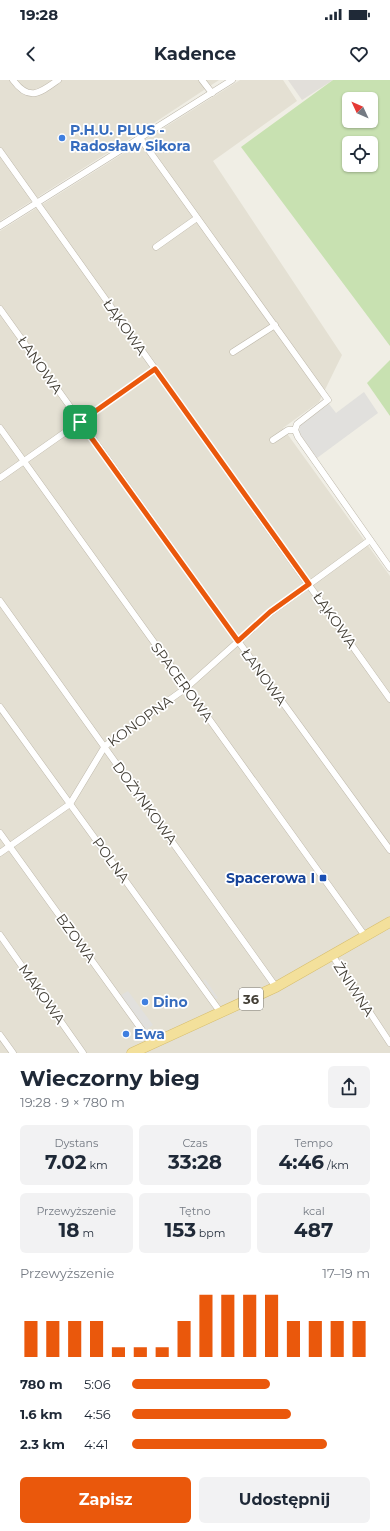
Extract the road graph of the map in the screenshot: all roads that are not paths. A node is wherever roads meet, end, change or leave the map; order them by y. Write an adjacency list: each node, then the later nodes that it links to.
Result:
1 (13, 80): 2 (street)
2 (58, 80)
3 (202, 80): 5 (street)
4 (232, 80): 5 (street)
5 (212, 93): 6 (street)
6 (140, 138): 8 (street); 9 (street)
7 (0, 150): 8 (street, ŁĄKOWA)
8 (37, 203): 10 (street); 15 (street, ŁĄKOWA)
9 (198, 218): 11 (street); 13 (street)
10 (0, 226)
11 (156, 247)
12 (0, 309): 16 (street, ŁANOWA)
13 (275, 325): 14 (street); 18 (street)
14 (233, 352)
15 (155, 369): 16 (street); 26 (street, ŁĄKOWA)
16 (80, 422): 20 (street); 28 (street, ŁANOWA)
17 (0, 428): 20 (street, SPACEROWA)
18 (295, 430): 19 (street); 22 (street)
19 (273, 440)
20 (24, 462): 21 (street); 29 (street, SPACEROWA)
21 (0, 478)
22 (370, 540): 24 (street); 26 (street, KONOPNA)
23 (390, 554): 24 (street)
24 (384, 559): 25 (street)
25 (390, 568)
26 (309, 584): 28 (street, KONOPNA); 30 (street, ŁĄKOWA)
27 (0, 601): 32 (street, DOŻYNKOWA)
28 (238, 641): 29 (street, KONOPNA); 36 (street, ŁANOWA)
29 (186, 688): 32 (street, KONOPNA); 40 (street, SPACEROWA)
30 (390, 699)
31 (0, 707): 33 (street, POLNA)
32 (104, 746): 33 (street, KONOPNA); 42 (street, DOŻYNKOWA)
33 (70, 804): 35 (street, KONOPNA); 43 (street, POLNA)
34 (0, 833): 35 (street, BZOWA)
35 (10, 846): 37 (street, KONOPNA); 46 (street, BZOWA)
36 (390, 850)
37 (0, 853)
38 (390, 922): 40 (main road, 36)
39 (0, 935): 48 (street, MAKOWA)
40 (365, 936): 41 (main road, 36)
41 (332, 955): 42 (main road, 36); 45 (street, ŻNIWNA)
42 (276, 987): 43 (main road, 36)
43 (221, 1013): 46 (main road, 36)
44 (0, 1035): 47 (street)
45 (390, 1043)
46 (152, 1044): 49 (main road, 36)
47 (13, 1053)
48 (83, 1053)
49 (132, 1053)

